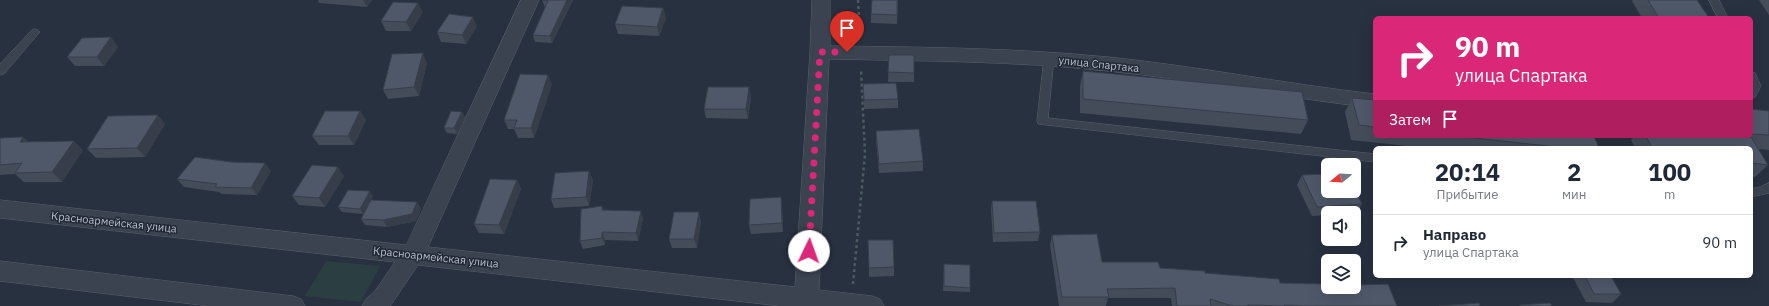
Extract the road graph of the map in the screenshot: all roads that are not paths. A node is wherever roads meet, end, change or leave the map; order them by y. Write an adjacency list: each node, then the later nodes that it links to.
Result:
1 (530, 0): 16 (street)
2 (821, 0): 6 (street)
3 (1714, 0): 4 (lane)
4 (1722, 16)
5 (35, 32): 8 (lane)
6 (820, 52): 7 (street, улица Спартака); 18 (street)
7 (1049, 58): 11 (street, улица Спартака); 12 (lane)
8 (0, 71)
9 (1753, 80): 10 (lane)
10 (1753, 91)
11 (1373, 101)
12 (1373, 158)
13 (1769, 187): 14 (lane)
14 (1753, 193)
15 (0, 210): 16 (street, Красноармейская улица)
16 (413, 254): 18 (street, Красноармейская улица); 21 (street)
17 (0, 271): 20 (street)
18 (806, 302): 19 (street, Красноармейская улица)
19 (861, 305)
20 (293, 306)
21 (374, 306)

